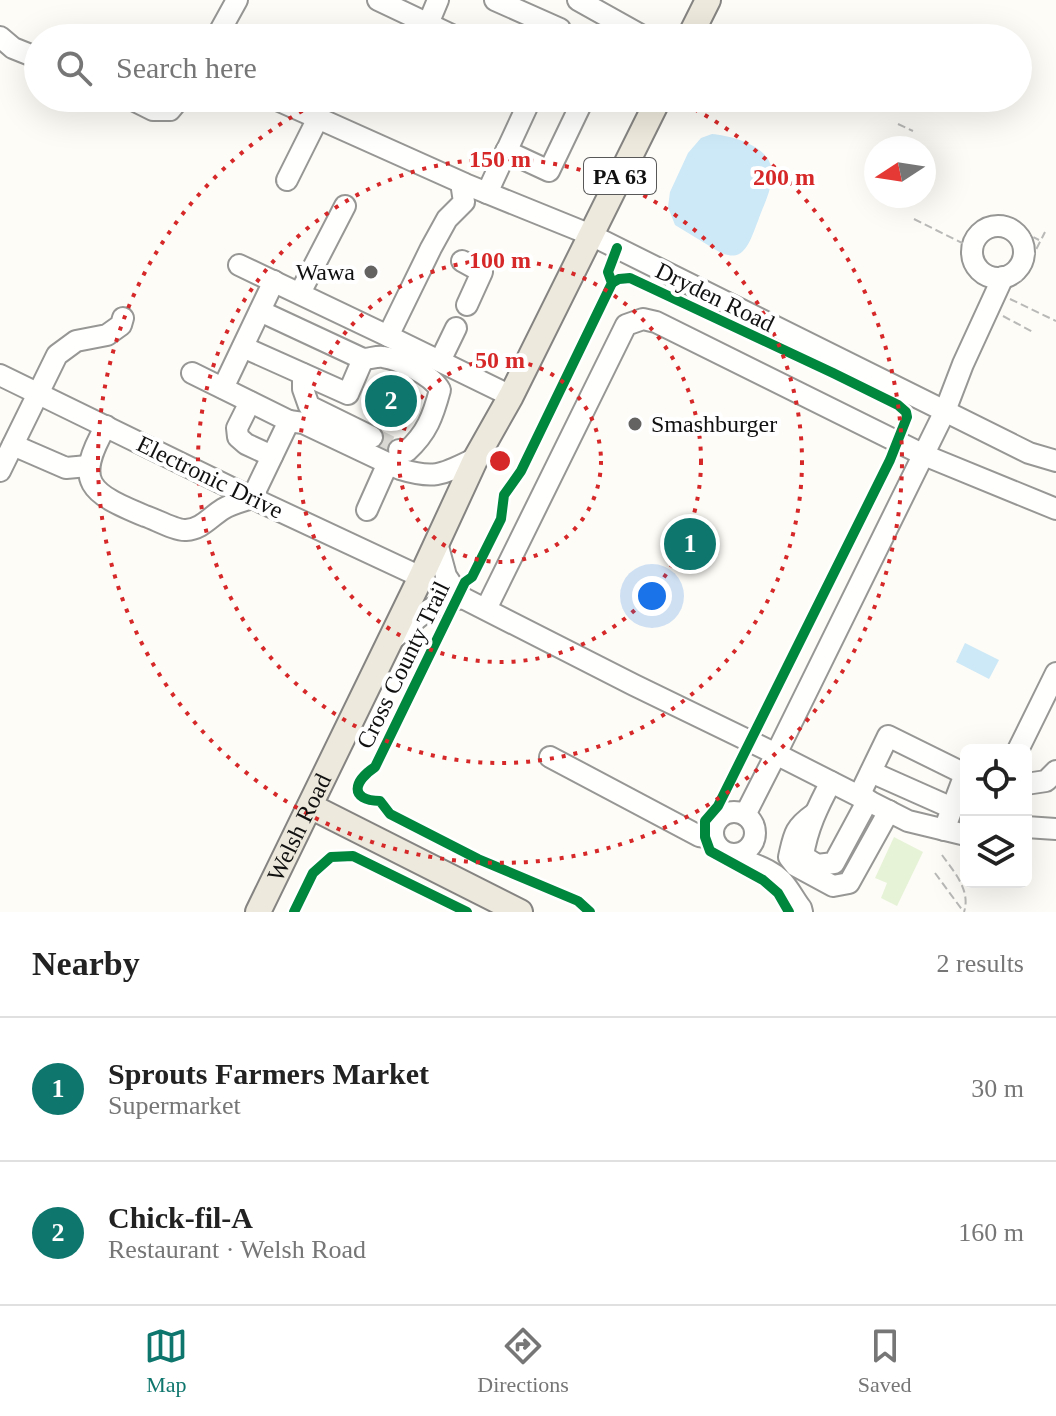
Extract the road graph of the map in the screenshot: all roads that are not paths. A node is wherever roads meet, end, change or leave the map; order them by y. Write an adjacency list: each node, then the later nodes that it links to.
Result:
1 (237, 0): 8 (street)
2 (378, 0): 9 (street)
3 (438, 0): 9 (street)
4 (495, 0): 10 (street)
5 (572, 0): 11 (street)
6 (578, 0): 12 (street)
7 (708, 0): 13 (main road)
8 (224, 24)
9 (428, 24)
10 (541, 24)
11 (562, 24)
12 (621, 24)
13 (696, 24)
14 (0, 37): 15 (street)
15 (24, 52)
16 (304, 112): 20 (street, Dryden Road)
17 (524, 112): 21 (street)
18 (577, 112): 21 (street)
19 (652, 112): 26 (main road, Welsh Road / PA 63)
20 (318, 118): 22 (street); 23 (street, Dryden Road)
21 (506, 151): 24 (street)
22 (287, 180)
23 (463, 186): 24 (street, Dryden Road); 36 (street)
24 (487, 193): 26 (street, Dryden Road)
25 (345, 206): 31 (street)
26 (591, 235): 45 (main road, Welsh Road / PA 63); 47 (street, Dryden Road)
27 (462, 261): 32 (street)
28 (239, 265): 30 (street)
29 (1003, 277): 47 (street)
30 (274, 281): 31 (street); 33 (street)
31 (300, 293): 36 (street)
32 (467, 305)
33 (260, 311): 37 (street); 38 (street)
34 (123, 318): 44 (street)
35 (456, 328): 39 (street)
36 (388, 336): 39 (street)
37 (243, 347): 41 (street); 43 (street)
38 (363, 359): 41 (street); 54 (street)
39 (440, 361): 45 (street)
40 (192, 373): 43 (street)
41 (303, 374): 50 (street)
42 (0, 375): 44 (street, Electronic Drive)
43 (223, 388): 46 (street)
44 (39, 393): 49 (street, Electronic Drive); 51 (street)
45 (511, 396): 55 (main road, Welsh Road / PA 63)
46 (250, 402): 48 (street); 53 (street)
47 (945, 411): 52 (street); 56 (street, Dryden Road)
48 (289, 421): 53 (street); 54 (street)
49 (106, 426): 57 (street); 59 (street, Electronic Drive)
50 (372, 437)
51 (13, 445): 57 (street); 58 (street)
52 (924, 455): 60 (street); 65 (street); 69 (street)
53 (272, 456): 59 (street)
54 (394, 456): 55 (street); 61 (street)
55 (476, 458): 62 (main road, Welsh Road / PA 63)
56 (1056, 461)
57 (88, 466): 59 (street)
58 (0, 471)
59 (252, 498): 63 (street, Electronic Drive)
60 (1056, 509)
61 (367, 510)
62 (437, 543): 63 (main road, Welsh Road / PA 63); 64 (street)
63 (421, 577): 66 (main road, Welsh Road / PA 63)
64 (463, 598): 65 (street); 66 (street)
65 (486, 609): 69 (street)
66 (390, 642): 76 (main road, Welsh Road / PA 63)
67 (1056, 673): 68 (street)
68 (1021, 744)
69 (776, 754): 73 (street); 80 (street)
70 (550, 757): 85 (street)
71 (1056, 771): 74 (street)
72 (871, 772): 75 (street); 77 (street); 77 (street)
73 (831, 782): 75 (street); 79 (street)
74 (1032, 783)
75 (863, 798): 78 (street); 79 (street)
76 (310, 806): 87 (main road, Welsh Road / PA 63); 88 (main road)
77 (952, 808): 83 (street)
78 (889, 811): 79 (street); 83 (street)
79 (814, 814)
80 (745, 815): 85 (street); 86 (street)
81 (1032, 827): 82 (street)
82 (1056, 829)
83 (944, 830): 84 (street)
84 (960, 834)
85 (713, 838): 86 (street)
86 (743, 849): 89 (street)
87 (258, 912)
88 (520, 912)
89 (802, 912)

